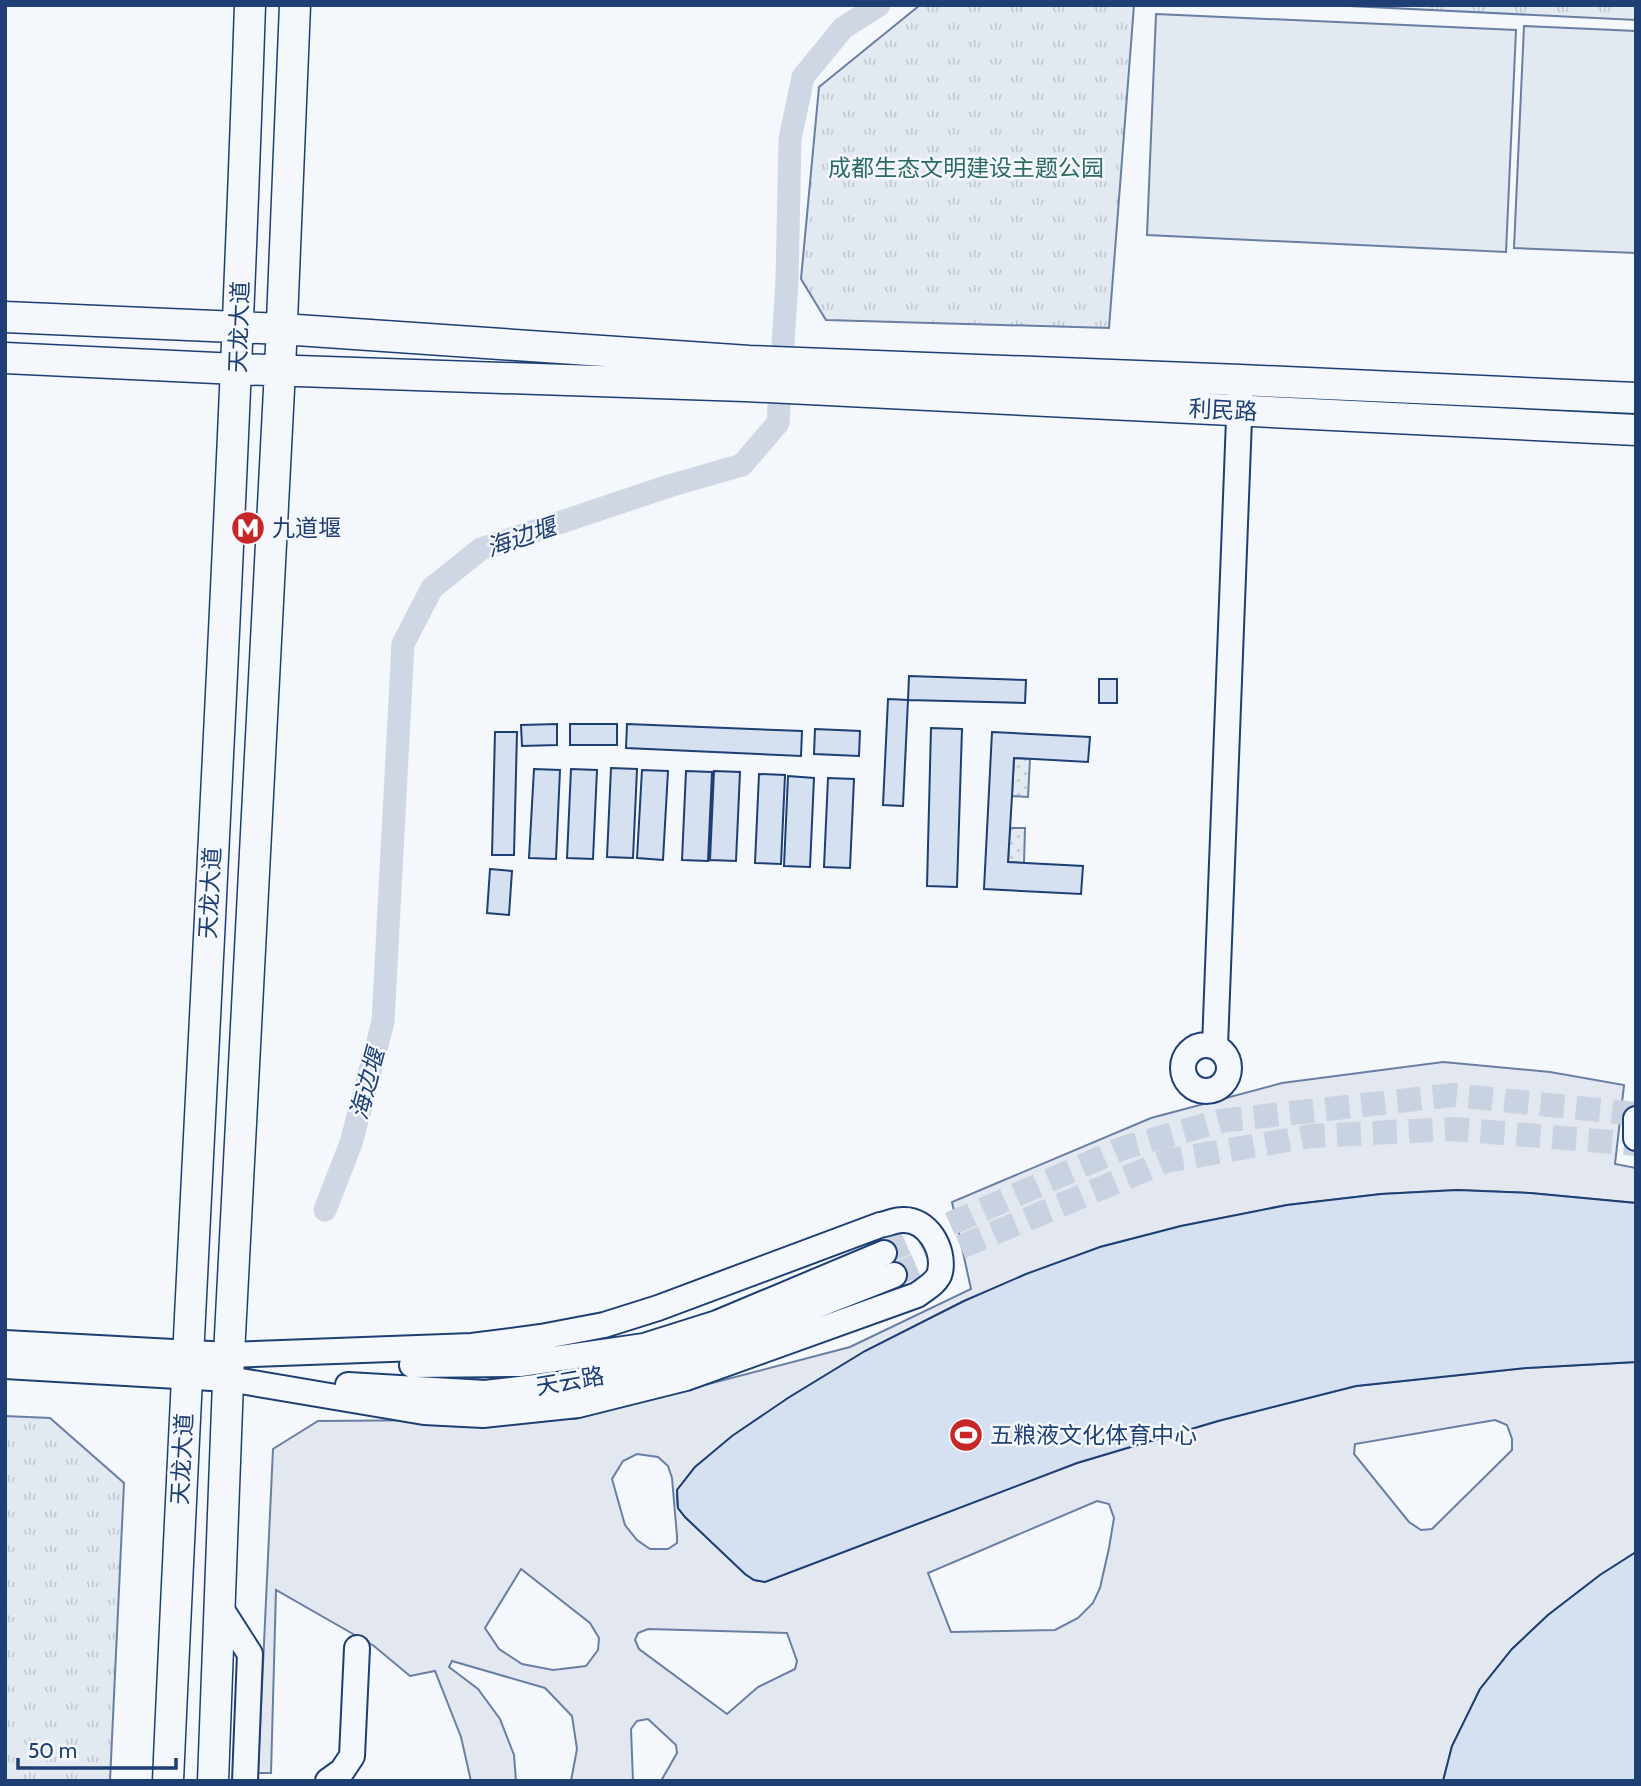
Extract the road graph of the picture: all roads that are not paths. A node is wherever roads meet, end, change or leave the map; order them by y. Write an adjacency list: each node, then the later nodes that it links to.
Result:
1 (250, 5): 4 (main road, 天龙大道)
2 (296, 5): 5 (main road, 天龙大道)
3 (5, 317): 4 (main road)
4 (239, 329): 5 (main road); 7 (main road, 天龙大道)
5 (282, 329): 8 (main road, 天龙大道); 9 (main road)
6 (5, 358): 7 (main road)
7 (237, 369): 8 (main road); 20 (main road, 天龙大道)
8 (280, 370): 9 (main road); 22 (main road, 天龙大道)
9 (747, 374): 10 (main road)
10 (811, 376): 11 (main road, 利民路); 13 (main road, 利民路)
11 (1233, 379): 12 (main road, 利民路); 13 (street)
12 (1636, 398)
13 (1231, 411): 14 (main road, 利民路); 15 (street)
14 (1636, 430)
15 (1208, 1045)
16 (1636, 1119): 17 (street)
17 (1636, 1138)
18 (889, 1264): 22 (street, 天云路)
19 (5, 1343): 20 (street)
20 (186, 1364): 21 (street); 22 (street); 25 (main road, 天龙大道)
21 (5, 1366)
22 (229, 1367): 22 (street); 23 (main road, 天龙大道)
23 (220, 1607): 26 (main road, 天龙大道); 27 (street)
24 (357, 1648): 28 (street)
25 (167, 1781)
26 (213, 1781)
27 (245, 1781)
28 (328, 1781)

